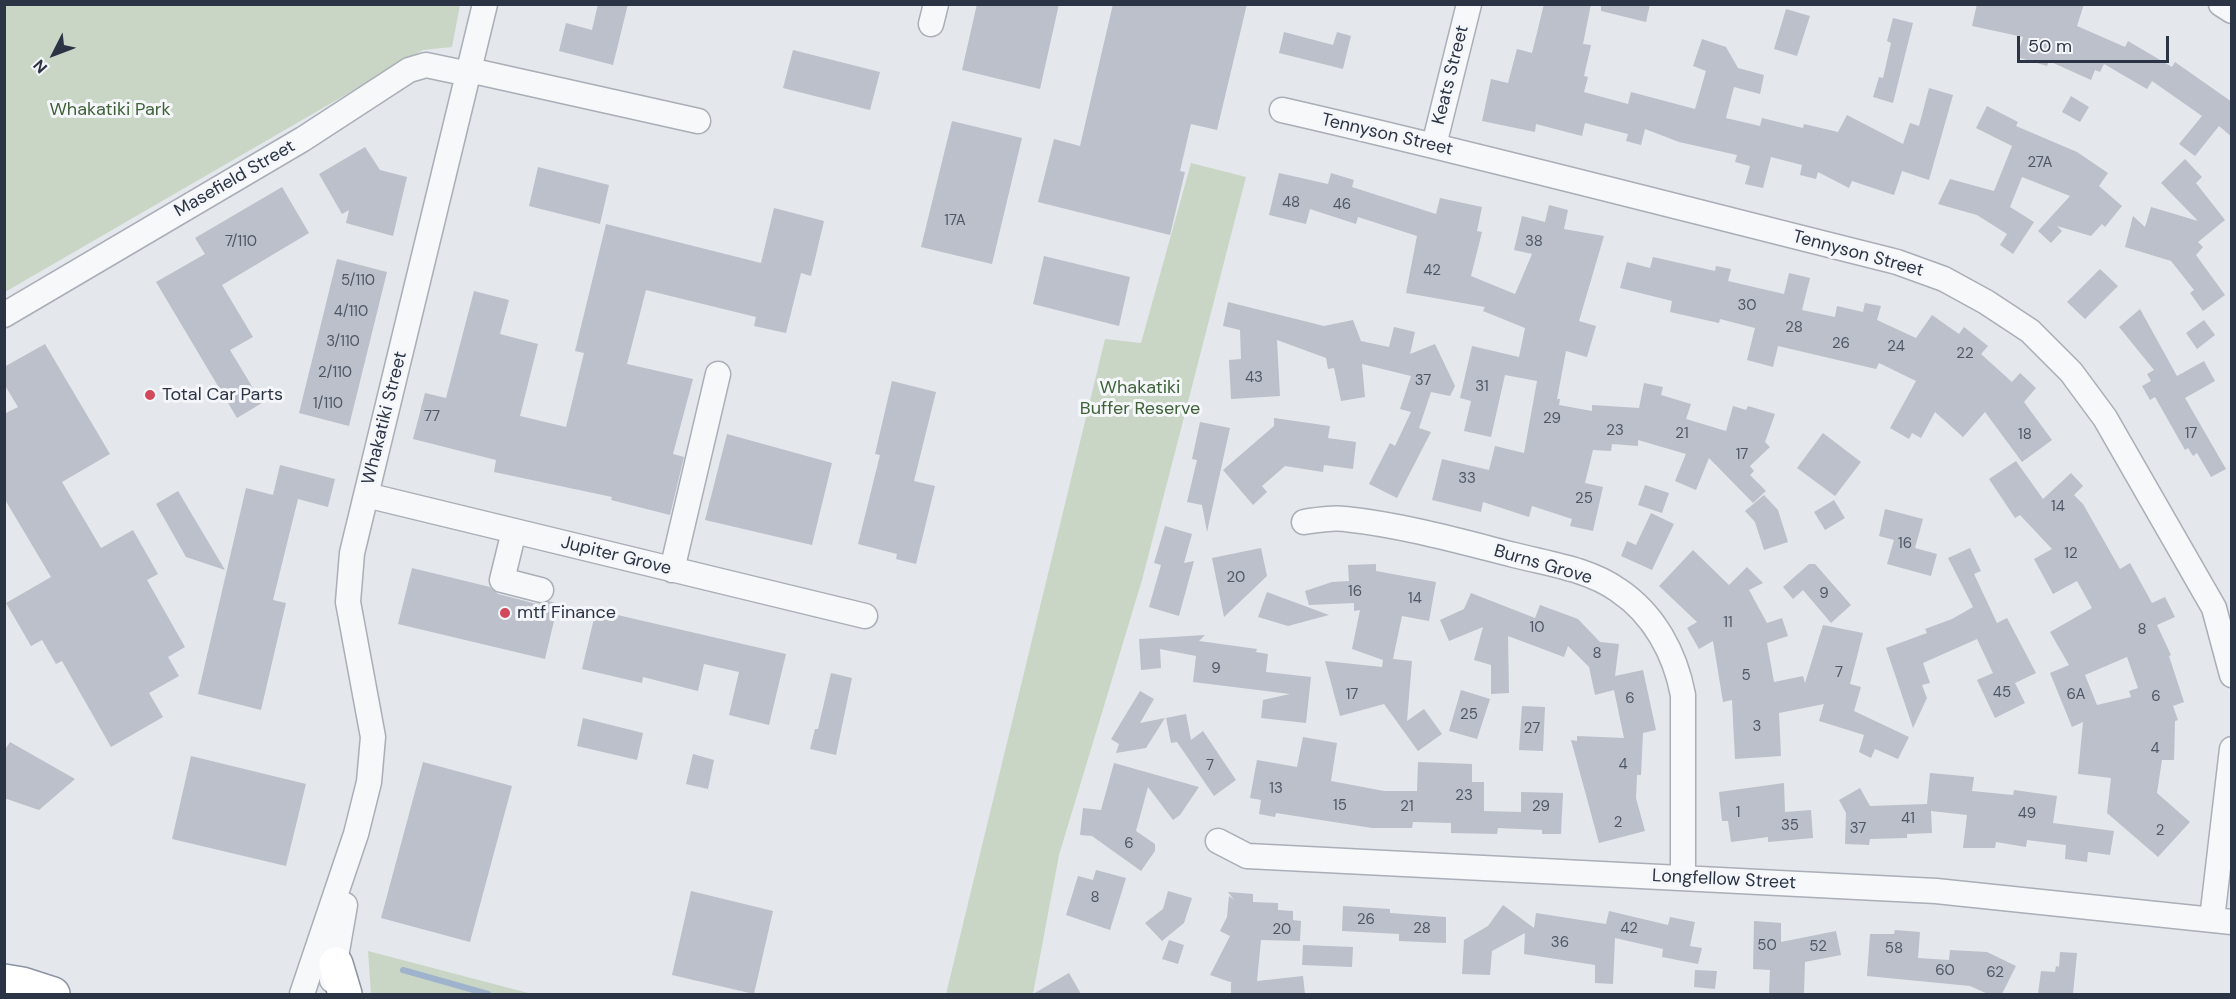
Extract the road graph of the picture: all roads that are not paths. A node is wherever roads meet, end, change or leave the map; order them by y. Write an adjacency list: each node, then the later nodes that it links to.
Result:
1 (485, 4): 5 (street, Whakatiki Street)
2 (1469, 4): 8 (street, Keats Street)
3 (2221, 4): 4 (street)
4 (2232, 11)
5 (469, 72): 7 (street, Masefield Street); 9 (street, Masefield Street); 11 (street, Whakatiki Street)
6 (1282, 110): 8 (street, Tennyson Street)
7 (698, 121)
8 (1434, 145): 17 (street, Tennyson Street)
9 (4, 315)
10 (718, 374): 14 (street)
11 (366, 495): 13 (street, Jupiter Grove); 19 (street, Whakatiki Street)
12 (1304, 522): 21 (street, Burns Grove)
13 (514, 531): 14 (street, Jupiter Grove); 15 (street)
14 (672, 570): 16 (street, Jupiter Grove)
15 (541, 590)
16 (866, 616)
17 (2232, 675)
18 (2232, 749): 22 (street)
19 (356, 834): 24 (street, Whakatiki Street); 28 (street, Whakatiki Street)
20 (1218, 841): 21 (street, Longfellow Street)
21 (1683, 878): 22 (street, Longfellow Street)
22 (2222, 921)
23 (4, 981): 27 (highway)
24 (336, 984)
25 (4, 987): 26 (highway)
26 (22, 994)
27 (53, 994)
28 (302, 994)

